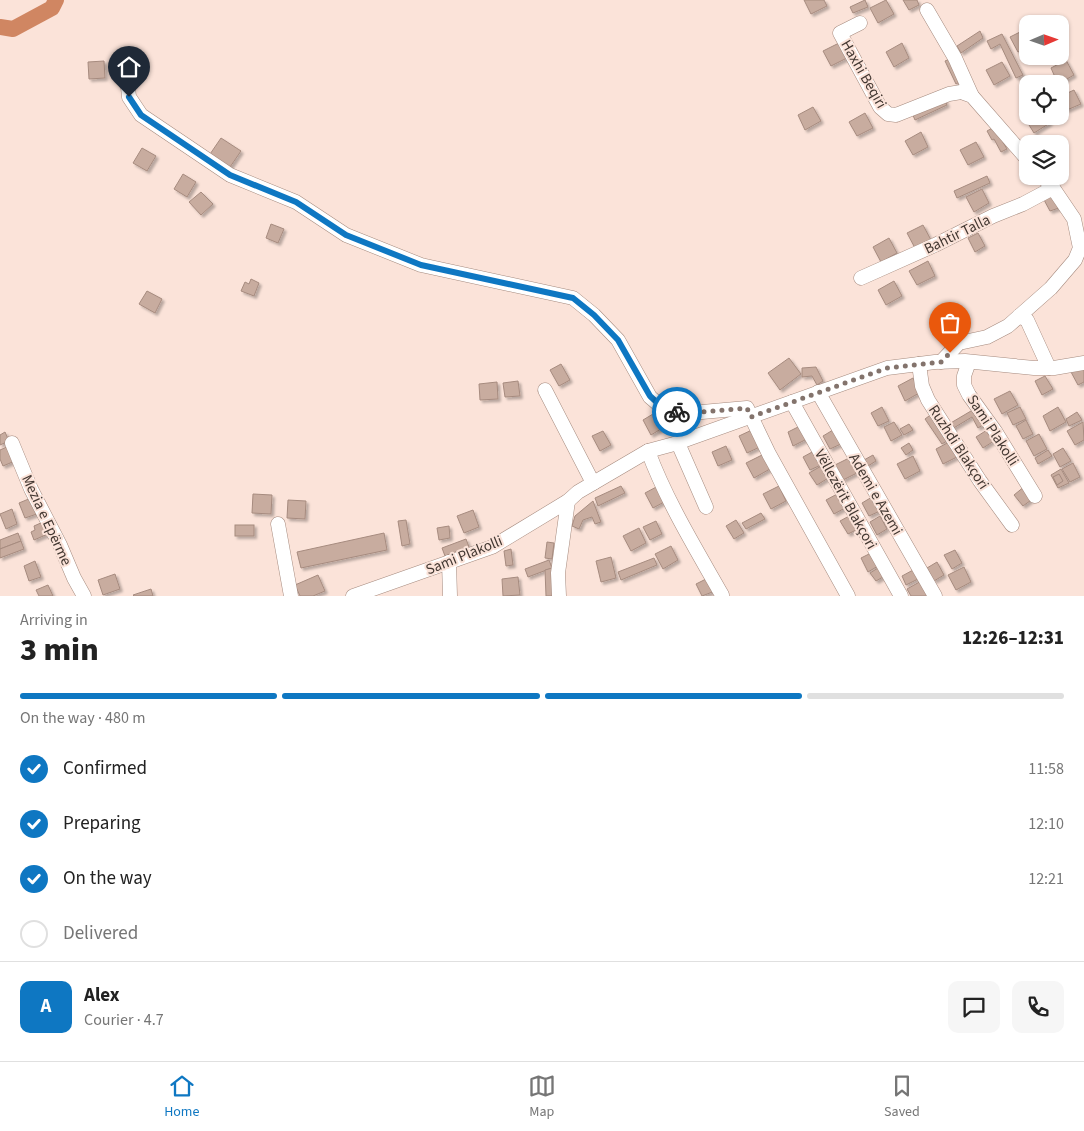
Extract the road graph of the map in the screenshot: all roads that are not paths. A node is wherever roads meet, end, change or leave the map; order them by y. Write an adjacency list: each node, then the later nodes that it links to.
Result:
1 (927, 10): 4 (street)
2 (860, 23): 4 (street, Haxhi Beqiri)
3 (125, 57): 18 (street)
4 (972, 96): 5 (street)
5 (1019, 150)
6 (1050, 185): 7 (street)
7 (1053, 188): 8 (street, Bahtir Talla); 9 (street)
8 (861, 278)
9 (1019, 316): 10 (street); 14 (street)
10 (941, 362): 11 (street, Sami Plakolli); 13 (street, Sami Plakolli)
11 (969, 362): 14 (street, Sami Plakolli); 23 (street, Sami Plakolli)
12 (1084, 363): 14 (street, Sami Plakolli)
13 (918, 364): 16 (street, Sami Plakolli); 27 (street, Ruzhdi Blakçori)
14 (1049, 368)
15 (545, 390): 22 (street)
16 (818, 392): 17 (street, Sami Plakolli); 37 (street, Ademi e Azemi)
17 (792, 402): 18 (street, Sami Plakolli); 36 (street, Vëllezërit Blakçori)
18 (751, 417): 20 (street, Sami Plakolli); 35 (street)
19 (12, 443): 30 (street, Mezia e Epërme)
20 (678, 443): 21 (street, Sami Plakolli); 25 (street)
21 (648, 452): 22 (street, Sami Plakolli); 29 (street)
22 (593, 484): 24 (street, Sami Plakolli)
23 (1035, 496)
24 (568, 501): 28 (street, Sami Plakolli); 34 (street)
25 (706, 507)
26 (278, 524): 31 (street)
27 (1012, 525)
28 (449, 562): 32 (street, Sami Plakolli); 33 (street)
29 (722, 595)
30 (84, 596)
31 (291, 596)
32 (353, 596)
33 (450, 596)
34 (559, 596)
35 (848, 596)
36 (901, 596)
37 (935, 596)

